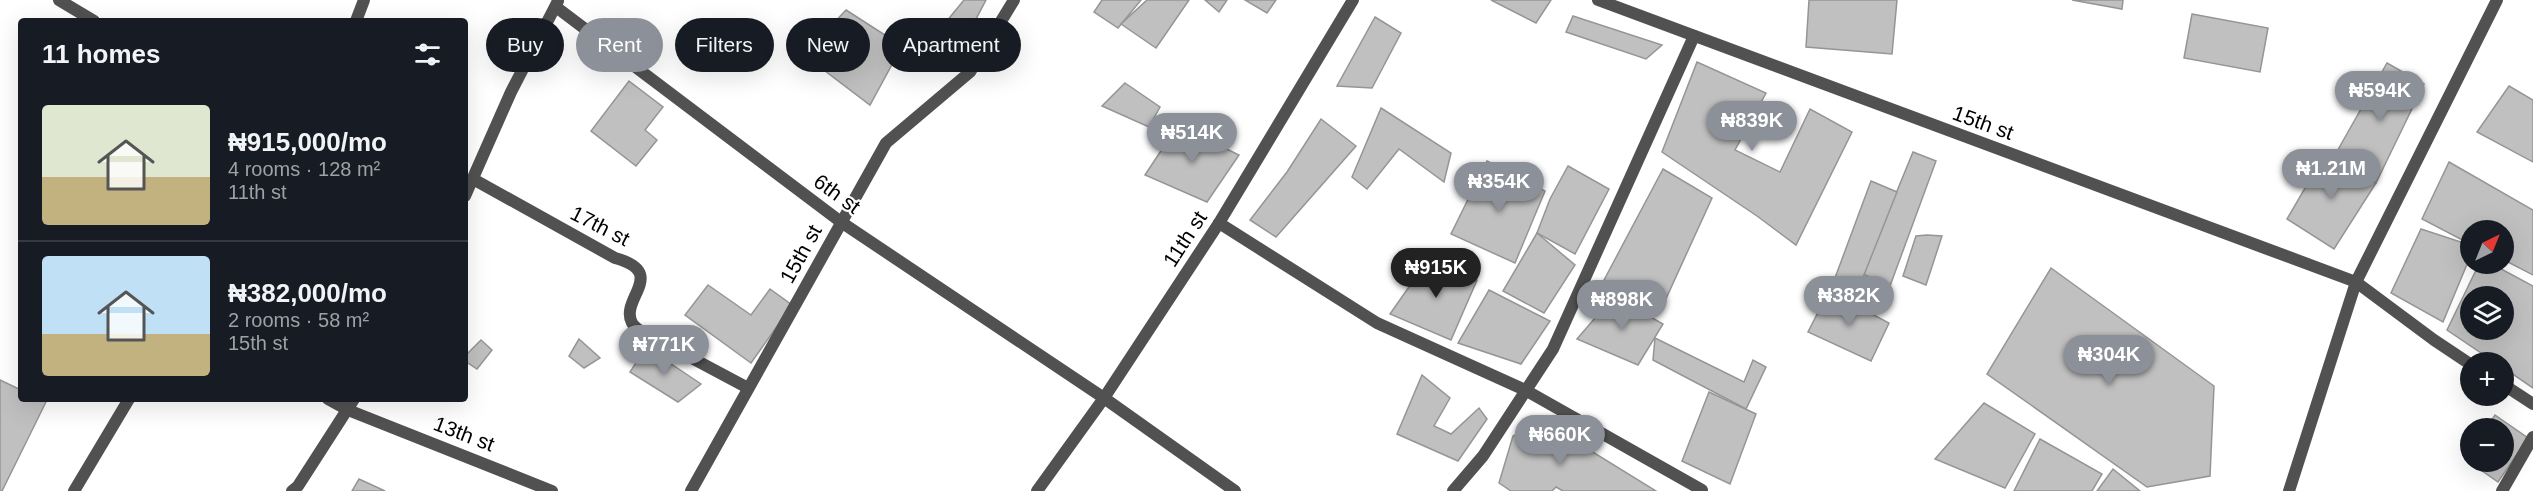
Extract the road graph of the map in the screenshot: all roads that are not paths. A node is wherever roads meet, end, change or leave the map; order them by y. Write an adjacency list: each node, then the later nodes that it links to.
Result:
1 (59, 0): 8 (street)
2 (364, 0): 9 (street)
3 (1014, 0): 13 (street, 15th st)
4 (1353, 0): 14 (street, 11th st)
5 (2497, 0): 15 (street)
6 (1606, 2): 10 (street, 15th st)
7 (557, 3): 11 (street); 13 (street, 6th st)
8 (89, 18)
9 (357, 18)
10 (1694, 36): 15 (street, 15th st); 18 (street)
11 (473, 179): 12 (street); 17 (street, 17th st)
12 (468, 190)
13 (841, 222): 17 (street, 15th st); 20 (street, 6th st)
14 (1219, 222): 18 (street); 20 (street, 11th st)
15 (2356, 282): 16 (street, 15th st); 33 (street)
16 (2460, 357)
17 (748, 388): 29 (street, 15th st)
18 (1525, 390): 25 (street); 32 (street)
19 (2514, 392): 23 (street)
20 (1104, 398): 30 (street, 11th st); 31 (street, 6th st)
21 (127, 402): 26 (street)
22 (351, 404): 27 (street); 28 (street, 13th st)
23 (2533, 404)
24 (2533, 437): 34 (street)
25 (1702, 490)
26 (74, 491)
27 (292, 491)
28 (552, 491)
29 (691, 491)
30 (1037, 491)
31 (1235, 491)
32 (1453, 491)
33 (2289, 491)
34 (2502, 491)

